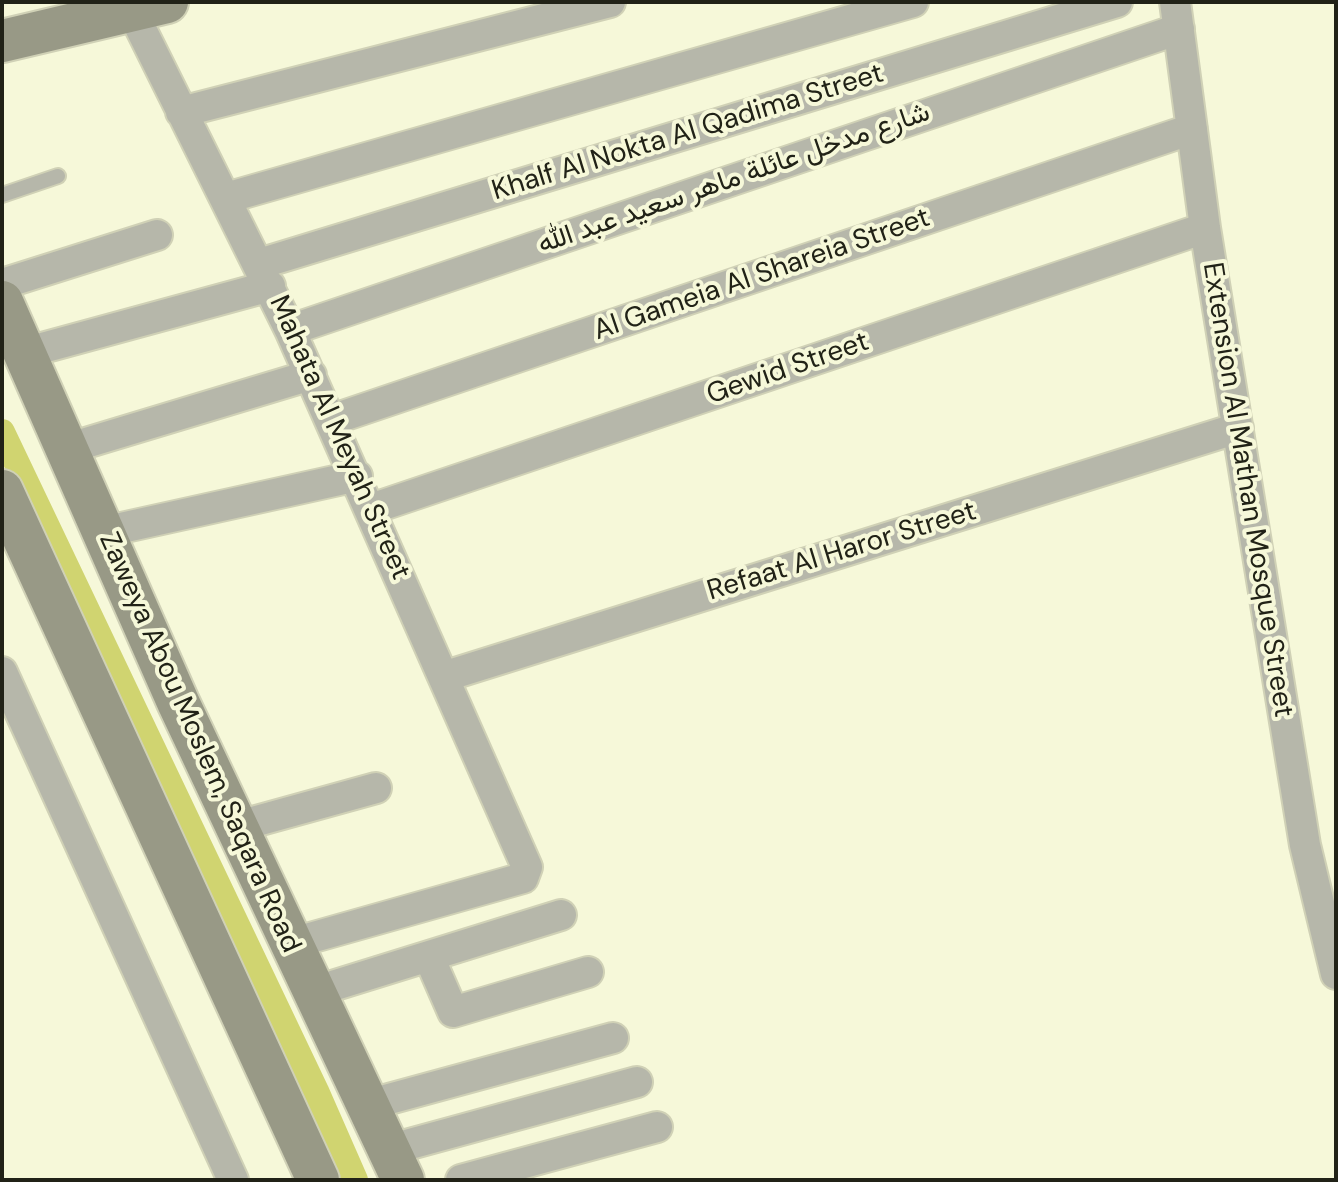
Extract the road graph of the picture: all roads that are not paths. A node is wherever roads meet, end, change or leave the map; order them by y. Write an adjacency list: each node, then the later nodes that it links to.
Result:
1 (610, 2): 7 (street)
2 (913, 2): 11 (street)
3 (1117, 2): 14 (street, Khalf Al Nokta Al Qadima Street)
4 (125, 8): 6 (street); 7 (street, Mahata Al Meyah Street)
5 (1177, 16): 8 (street, Extension Al Mathan Mosque Street); 17 (street, شارع مدخل عائلة ماهر سعيد عبد الله)
6 (2, 41)
7 (181, 112): 11 (street, Mahata Al Meyah Street)
8 (1192, 129): 12 (street, Extension Al Mathan Mosque Street); 20 (street, Al Gameia Al Shareia Street)
9 (58, 176): 10 (lane)
10 (2, 195)
11 (226, 198): 14 (street, Mahata Al Meyah Street)
12 (1205, 228): 21 (street, Extension Al Mathan Mosque Street); 25 (street, Gewid Street)
13 (157, 235): 15 (street)
14 (264, 275): 17 (street, Mahata Al Meyah Street); 18 (street, Khalf Al Nokta Al Qadima Street)
15 (2, 284)
16 (2, 302): 18 (street, Zaweya Abou Moslem, Saqara Road)
17 (290, 330): 19 (street, Mahata Al Meyah Street)
18 (24, 353): 22 (street, Zaweya Abou Moslem, Saqara Road)
19 (311, 375): 20 (street, Mahata Al Meyah Street); 22 (street)
20 (331, 420): 23 (street, Mahata Al Meyah Street)
21 (1238, 428): 28 (street, Refaat Al Haror Street); 36 (street, Extension Al Mathan Mosque Street)
22 (66, 449): 26 (street, Zaweya Abou Moslem, Saqara Road)
23 (357, 476): 25 (street, Mahata Al Meyah Street); 26 (street)
24 (2, 491): 44 (street)
25 (371, 509): 28 (street, Mahata Al Meyah Street)
26 (103, 532): 31 (street, Zaweya Abou Moslem, Saqara Road)
27 (2, 672): 29 (street)
28 (446, 676): 33 (street, Mahata Al Meyah Street)
29 (14, 727): 43 (street)
30 (376, 788): 31 (street)
31 (235, 827): 33 (street, Zaweya Abou Moslem, Saqara Road)
32 (561, 915): 34 (street)
33 (289, 944): 37 (street, Zaweya Abou Moslem, Saqara Road)
34 (429, 957): 35 (street); 37 (street)
35 (588, 972)
36 (1336, 974)
37 (313, 992): 40 (street, Zaweya Abou Moslem, Saqara Road)
38 (613, 1038): 40 (street)
39 (637, 1082): 42 (street)
40 (367, 1105): 42 (street, Zaweya Abou Moslem, Saqara Road)
41 (657, 1127): 45 (street)
42 (396, 1165)
43 (233, 1180)
44 (318, 1180)
45 (461, 1180)

